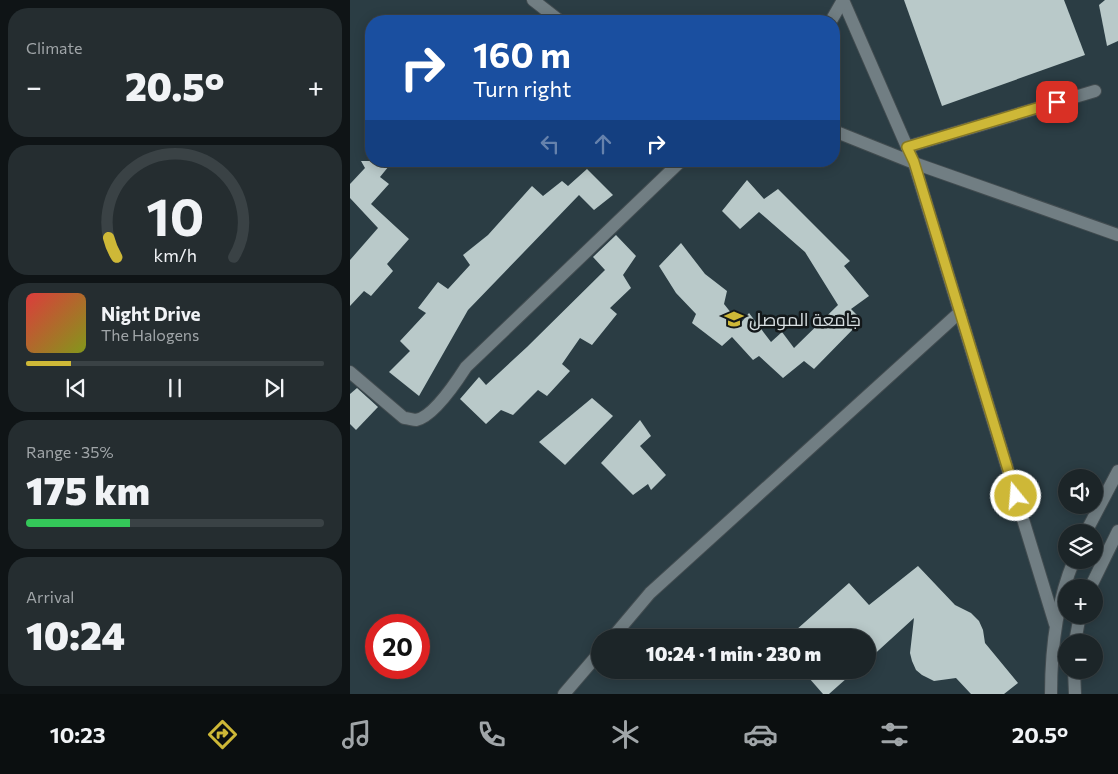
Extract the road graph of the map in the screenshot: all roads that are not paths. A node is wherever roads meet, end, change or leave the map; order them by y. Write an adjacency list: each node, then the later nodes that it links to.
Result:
1 (533, 0): 3 (street)
2 (843, 0): 4 (street); 7 (street)
3 (552, 15)
4 (834, 15)
5 (1095, 91): 7 (street)
6 (840, 133): 8 (street)
7 (907, 147): 8 (street)
8 (914, 162): 10 (street); 11 (street)
9 (675, 167): 12 (street)
10 (1118, 235)
11 (960, 312): 18 (street); 19 (street)
12 (350, 372)
13 (1118, 471): 14 (street)
14 (1090, 524)
15 (1118, 531): 17 (street)
16 (1071, 569): 18 (street)
17 (1094, 579)
18 (1055, 624): 23 (street)
19 (620, 629)
20 (591, 662): 22 (street)
21 (1074, 679): 24 (street)
22 (564, 694)
23 (1051, 694)
24 (1075, 694)

